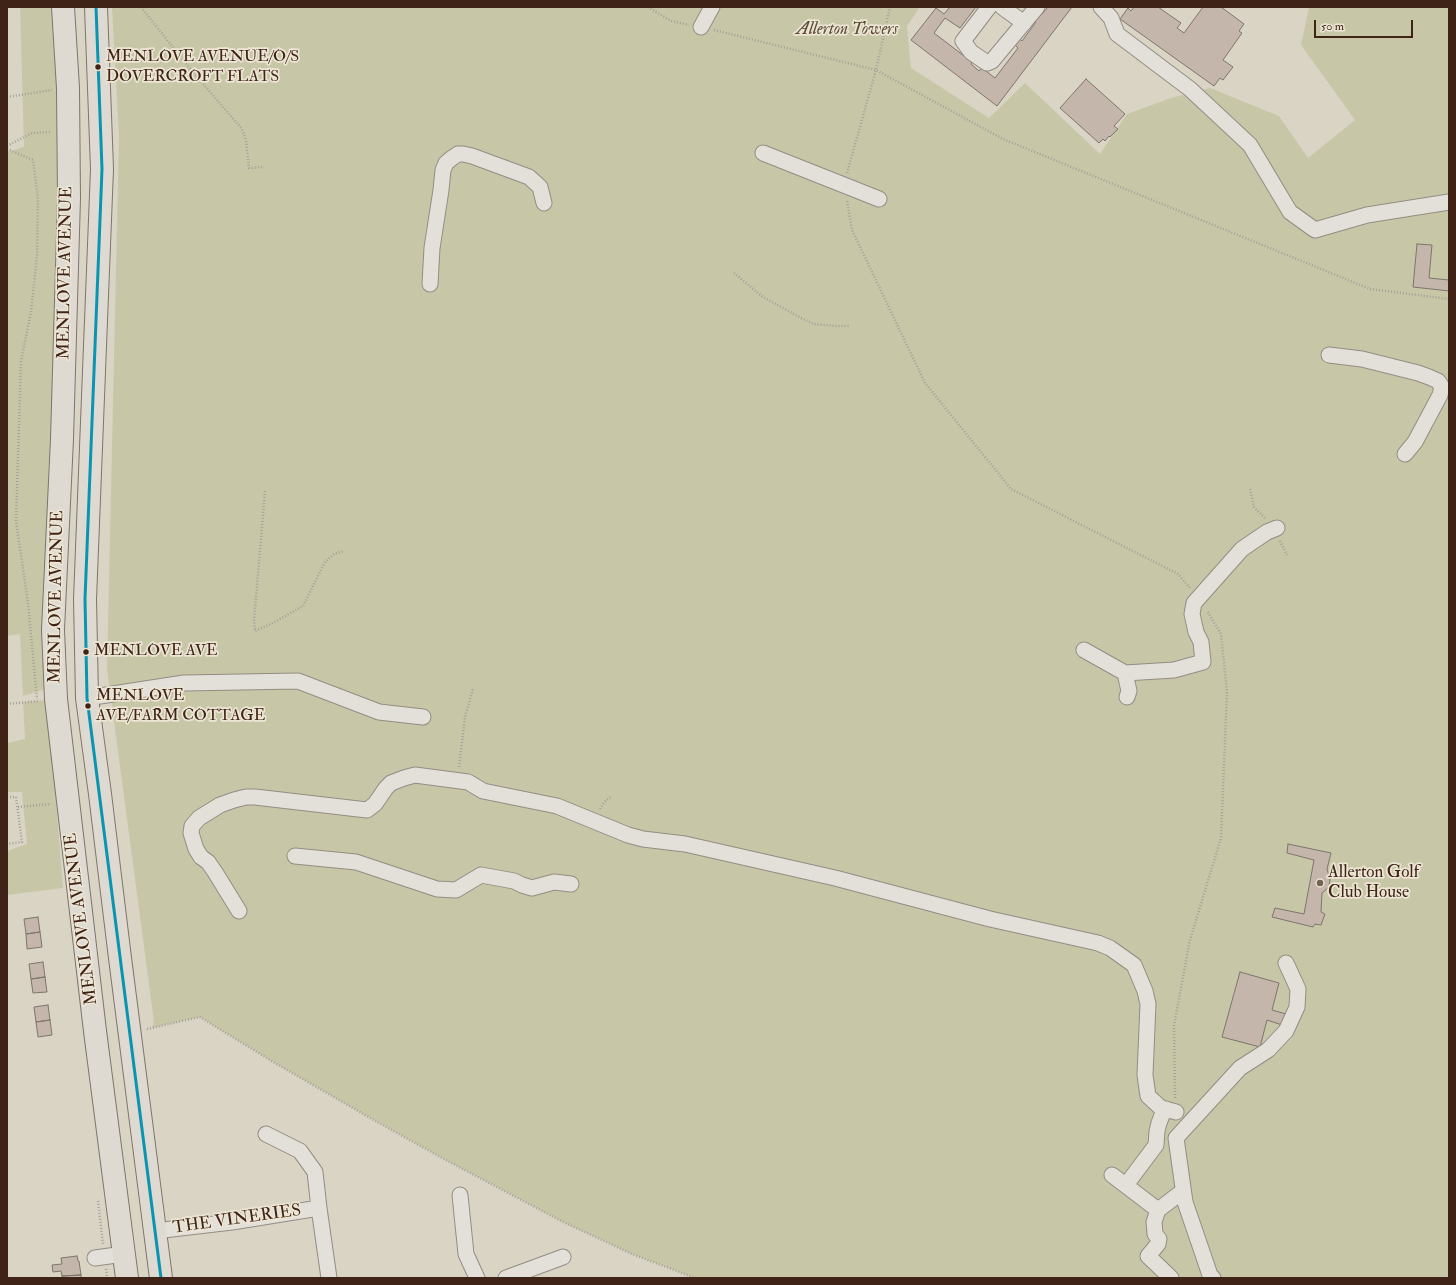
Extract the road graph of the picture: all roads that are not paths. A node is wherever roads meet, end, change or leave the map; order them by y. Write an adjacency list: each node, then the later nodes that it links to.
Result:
1 (63, 7): 22 (highway, MENLOVE AVENUE)
2 (96, 7): 21 (highway, MENLOVE AVENUE)
3 (712, 7): 9 (street)
4 (989, 7): 8 (street)
5 (1002, 7): 8 (street)
6 (1037, 7): 8 (street)
7 (1101, 7): 12 (street)
8 (1024, 23)
9 (701, 27)
10 (763, 153): 11 (street)
11 (879, 199)
12 (1449, 202)
13 (544, 203): 14 (street)
14 (430, 284)
15 (1329, 355): 16 (street)
16 (1405, 454)
17 (1276, 528): 19 (street)
18 (1084, 650): 19 (street)
19 (1125, 673): 20 (street)
20 (1127, 697)
21 (87, 698): 22 (highway); 23 (street); 35 (highway, MENLOVE AVENUE)
22 (47, 700): 37 (highway, MENLOVE AVENUE)
23 (423, 718)
24 (295, 856): 25 (street)
25 (571, 884)
26 (239, 911): 30 (street)
27 (1286, 963): 31 (street)
28 (266, 1134): 33 (street, THE VINERIES)
29 (1112, 1175): 30 (street)
30 (1126, 1185): 34 (street)
31 (1183, 1191): 34 (street); 43 (street)
32 (460, 1195): 40 (street)
33 (319, 1208): 35 (street, THE VINERIES); 39 (street, THE VINERIES)
34 (1158, 1210): 42 (street)
35 (155, 1231): 38 (highway, MENLOVE AVENUE)
36 (563, 1257): 41 (street)
37 (127, 1278)
38 (161, 1278)
39 (329, 1278)
40 (477, 1278)
41 (506, 1278)
42 (1171, 1278)
43 (1213, 1278)

